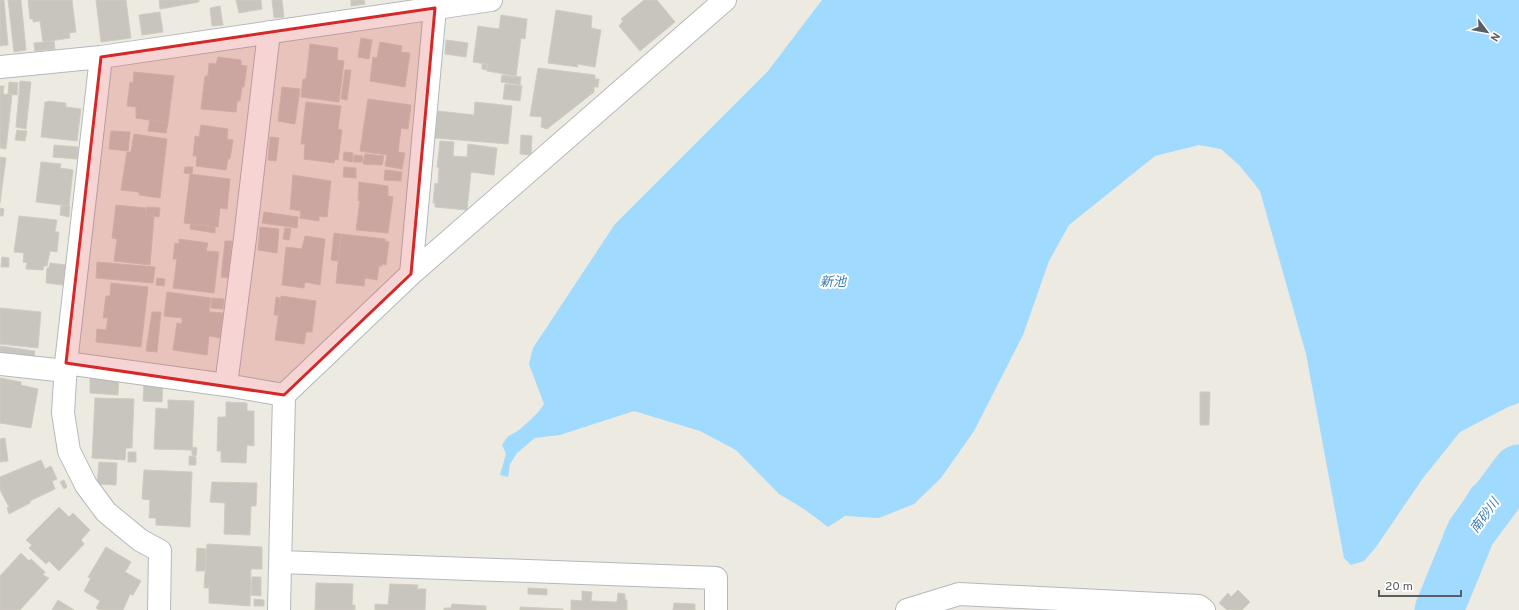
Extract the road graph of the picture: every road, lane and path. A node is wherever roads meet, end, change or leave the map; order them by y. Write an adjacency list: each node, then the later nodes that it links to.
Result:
1 (490, 0): 3 (street)
2 (725, 0): 7 (street)
3 (435, 8): 4 (street); 7 (street)
4 (268, 32): 5 (street); 10 (street)
5 (101, 57): 6 (street); 9 (street)
6 (0, 67)
7 (411, 274): 11 (street)
8 (0, 364): 9 (street)
9 (66, 367): 10 (street); 13 (street)
10 (226, 385): 11 (street)
11 (284, 395): 12 (street)
12 (281, 562): 14 (street); 15 (street)
13 (159, 610)
14 (279, 610)
15 (716, 610)
16 (907, 610): 17 (street)
17 (1204, 610)

